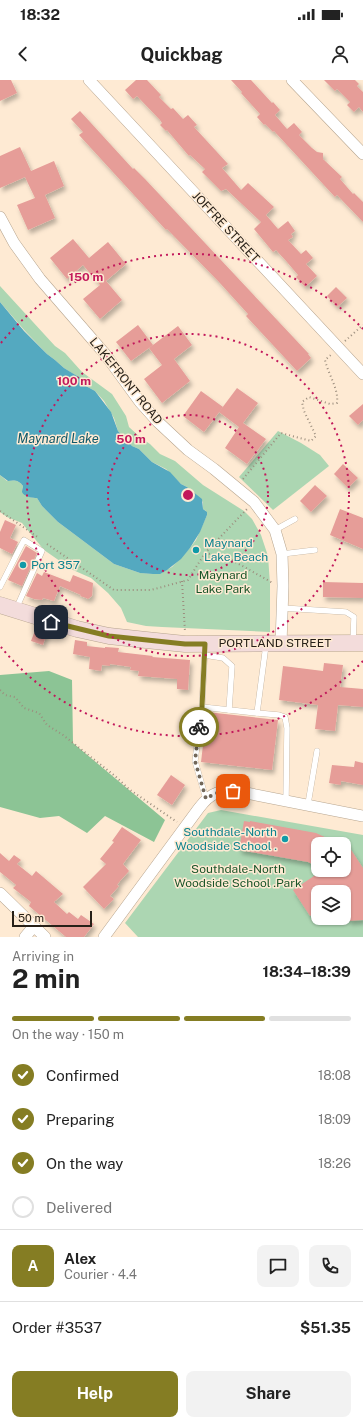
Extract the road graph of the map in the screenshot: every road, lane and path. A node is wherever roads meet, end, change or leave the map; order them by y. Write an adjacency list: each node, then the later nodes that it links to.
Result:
1 (89, 80): 6 (street, JOFFRE STREET)
2 (292, 80): 3 (street)
3 (363, 154)
4 (0, 217): 8 (street, LAKEFRONT ROAD)
5 (363, 324): 6 (path)
6 (338, 348): 7 (street, JOFFRE STREET); 8 (path)
7 (363, 374)
8 (236, 487): 9 (street, LAKEFRONT ROAD)
9 (254, 502): 12 (street, LAKEFRONT ROAD); 16 (path)
10 (0, 511): 13 (path)
11 (295, 519): 12 (lane)
12 (276, 530): 17 (street, LAKEFRONT ROAD)
13 (40, 540)
14 (46, 544): 18 (path)
15 (315, 550): 17 (lane)
16 (205, 553): 18 (path); 19 (path)
17 (282, 554): 19 (street, LAKEFRONT ROAD)
18 (182, 581): 25 (path)
19 (283, 586): 22 (street, LAKEFRONT ROAD)
20 (0, 587): 23 (lane)
21 (0, 605): 23 (main road, PORTLAND STREET)
22 (281, 608): 24 (lane); 26 (street, LAKEFRONT ROAD)
23 (16, 610): 25 (main road, PORTLAND STREET)
24 (358, 643): 26 (main road, PORTLAND STREET)
25 (185, 644): 27 (main road, PORTLAND STREET)
26 (273, 644): 27 (main road, PORTLAND STREET); 31 (lane)
27 (204, 649): 29 (lane); 30 (lane)
28 (0, 690): 37 (path)
29 (202, 707): 30 (lane); 33 (lane)
30 (229, 710): 31 (lane)
31 (258, 713): 34 (lane)
32 (317, 751): 35 (lane)
33 (206, 799): 34 (street); 37 (street)
34 (286, 800): 35 (street)
35 (308, 804): 36 (street)
36 (363, 816)
37 (185, 827): 42 (street)
38 (0, 893): 39 (street)
39 (34, 926): 40 (street); 41 (street)
40 (25, 937)
41 (45, 937)
42 (104, 937)

